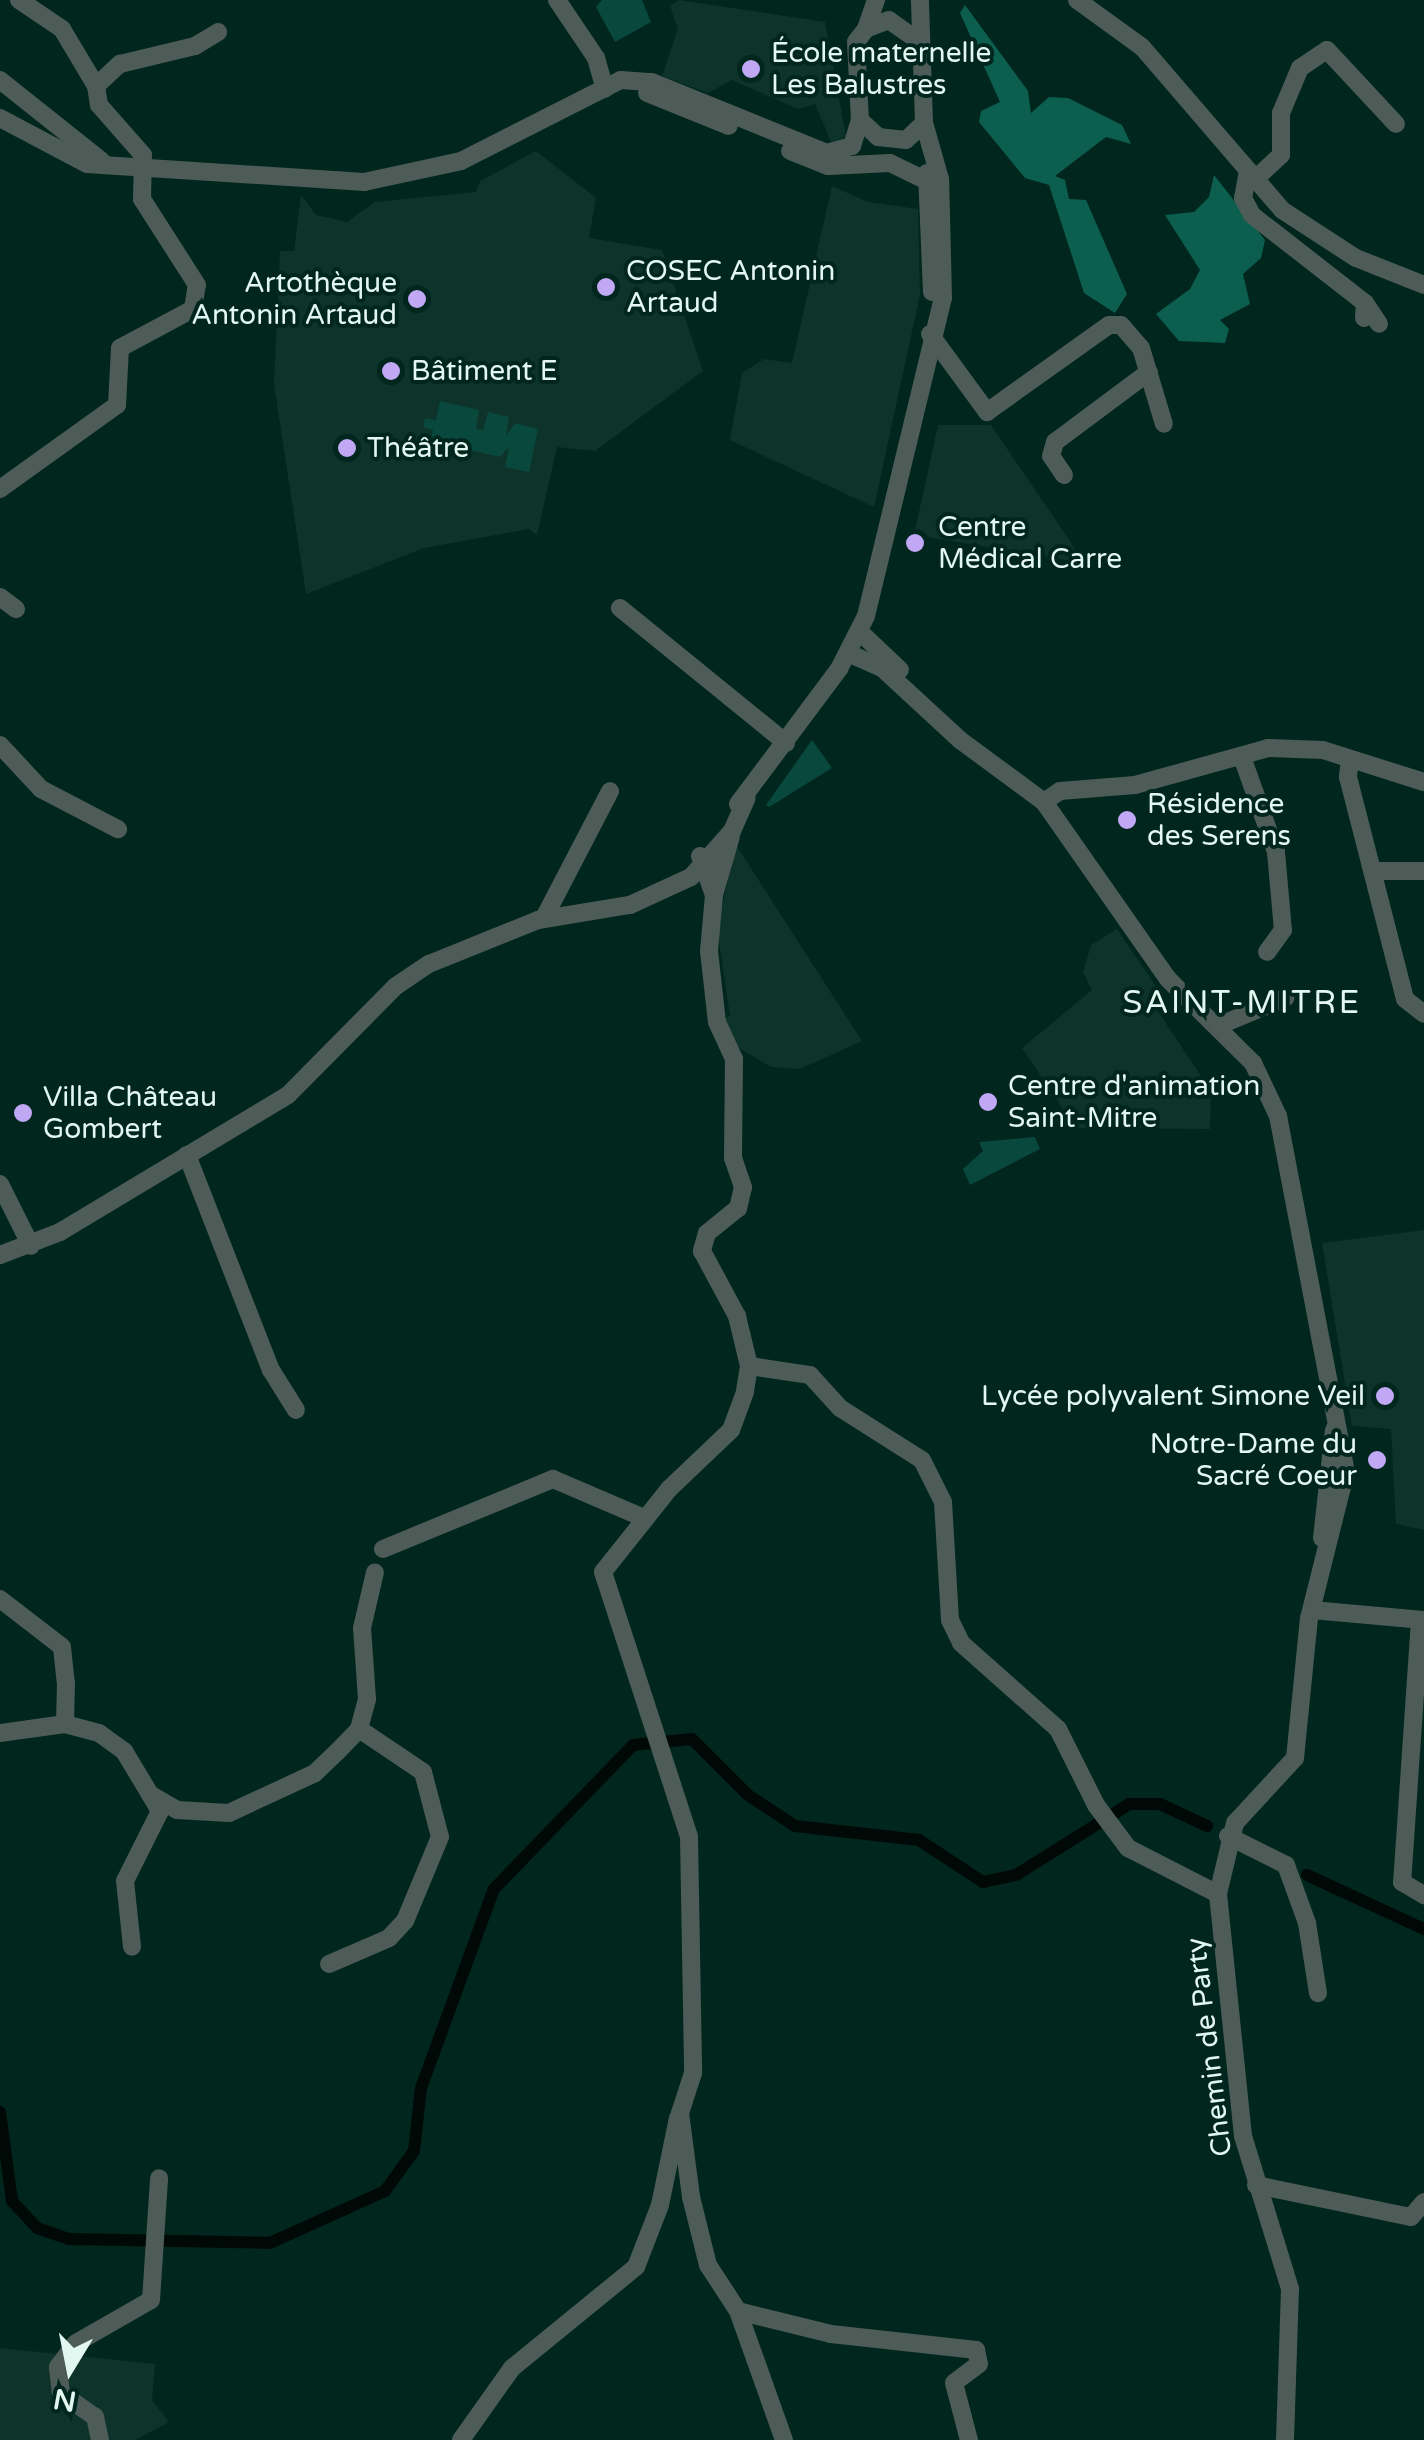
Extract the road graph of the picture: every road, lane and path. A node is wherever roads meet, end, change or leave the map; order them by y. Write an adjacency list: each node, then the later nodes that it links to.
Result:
1 (19, 0): 12 (street)
2 (558, 0): 13 (street)
3 (876, 0): 8 (street)
4 (887, 0): 7 (street)
5 (918, 0): 7 (street); 10 (street)
6 (1077, 0): 23 (street)
7 (895, 22): 8 (street); 10 (street)
8 (866, 29): 15 (street)
9 (218, 32): 12 (street)
10 (920, 42): 16 (street)
11 (0, 80): 20 (street)
12 (96, 86): 21 (street)
13 (605, 89): 15 (street); 19 (street); 21 (street)
14 (0, 118): 20 (street)
15 (860, 120): 18 (street)
16 (924, 123): 18 (street); 26 (street)
17 (1396, 124): 23 (street)
18 (892, 140): 19 (street); 22 (street)
19 (850, 164): 22 (street)
20 (116, 167): 21 (street)
21 (144, 172): 30 (street)
22 (928, 181): 26 (street)
23 (1253, 183): 24 (street); 25 (street)
24 (1424, 286)
25 (1369, 315)
26 (931, 334): 27 (street); 34 (street)
27 (1149, 372): 28 (street); 29 (street)
28 (1164, 424)
29 (1064, 475)
30 (0, 489)
31 (0, 597): 33 (street)
32 (620, 608): 36 (street)
33 (16, 609)
34 (860, 632): 35 (street); 38 (street)
35 (848, 653): 36 (street); 38 (street)
36 (786, 744): 44 (street)
37 (0, 745): 45 (street)
38 (986, 754): 43 (street)
39 (1242, 757): 40 (street); 43 (street); 51 (street)
40 (1350, 760): 41 (street); 48 (street)
41 (1424, 782)
42 (610, 792): 50 (street)
43 (1047, 800): 54 (street)
44 (727, 828): 46 (street); 49 (street)
45 (118, 829)
46 (703, 860): 49 (street); 50 (street)
47 (1424, 871): 48 (street)
48 (1373, 872): 53 (street)
49 (714, 895): 59 (street)
50 (544, 918): 55 (street)
51 (1266, 952)
52 (1285, 998): 54 (street)
53 (1418, 1011)
54 (1218, 1026): 64 (street)
55 (187, 1155): 57 (street); 60 (street)
56 (0, 1184): 57 (street)
57 (31, 1246): 58 (street)
58 (0, 1255)
59 (749, 1366): 61 (street); 74 (street)
60 (296, 1410)
61 (644, 1518): 62 (street); 79 (street)
62 (383, 1549)
63 (375, 1572): 70 (street)
64 (1321, 1576): 66 (street); 67 (street)
65 (0, 1599): 69 (street)
66 (1312, 1610): 67 (street); 73 (street)
67 (1355, 1618): 68 (street)
68 (1422, 1620): 75 (street)
69 (64, 1724): 71 (street); 72 (street)
70 (359, 1729): 72 (street); 77 (street)
71 (0, 1732)
72 (154, 1796): 76 (street)
73 (1229, 1835): 74 (street, Chemin de Party); 78 (street)
74 (1218, 1894): 81 (street, Chemin de Party)
75 (1424, 1895)
76 (132, 1947)
77 (328, 1964)
78 (1318, 1993)
79 (680, 2113): 83 (street); 85 (street)
80 (159, 2178): 84 (street)
81 (1256, 2185): 82 (street); 88 (street, Chemin de Party)
82 (1424, 2202)
83 (738, 2312): 86 (street); 87 (street)
84 (100, 2440)
85 (461, 2440)
86 (784, 2440)
87 (969, 2440)
88 (1286, 2440)

